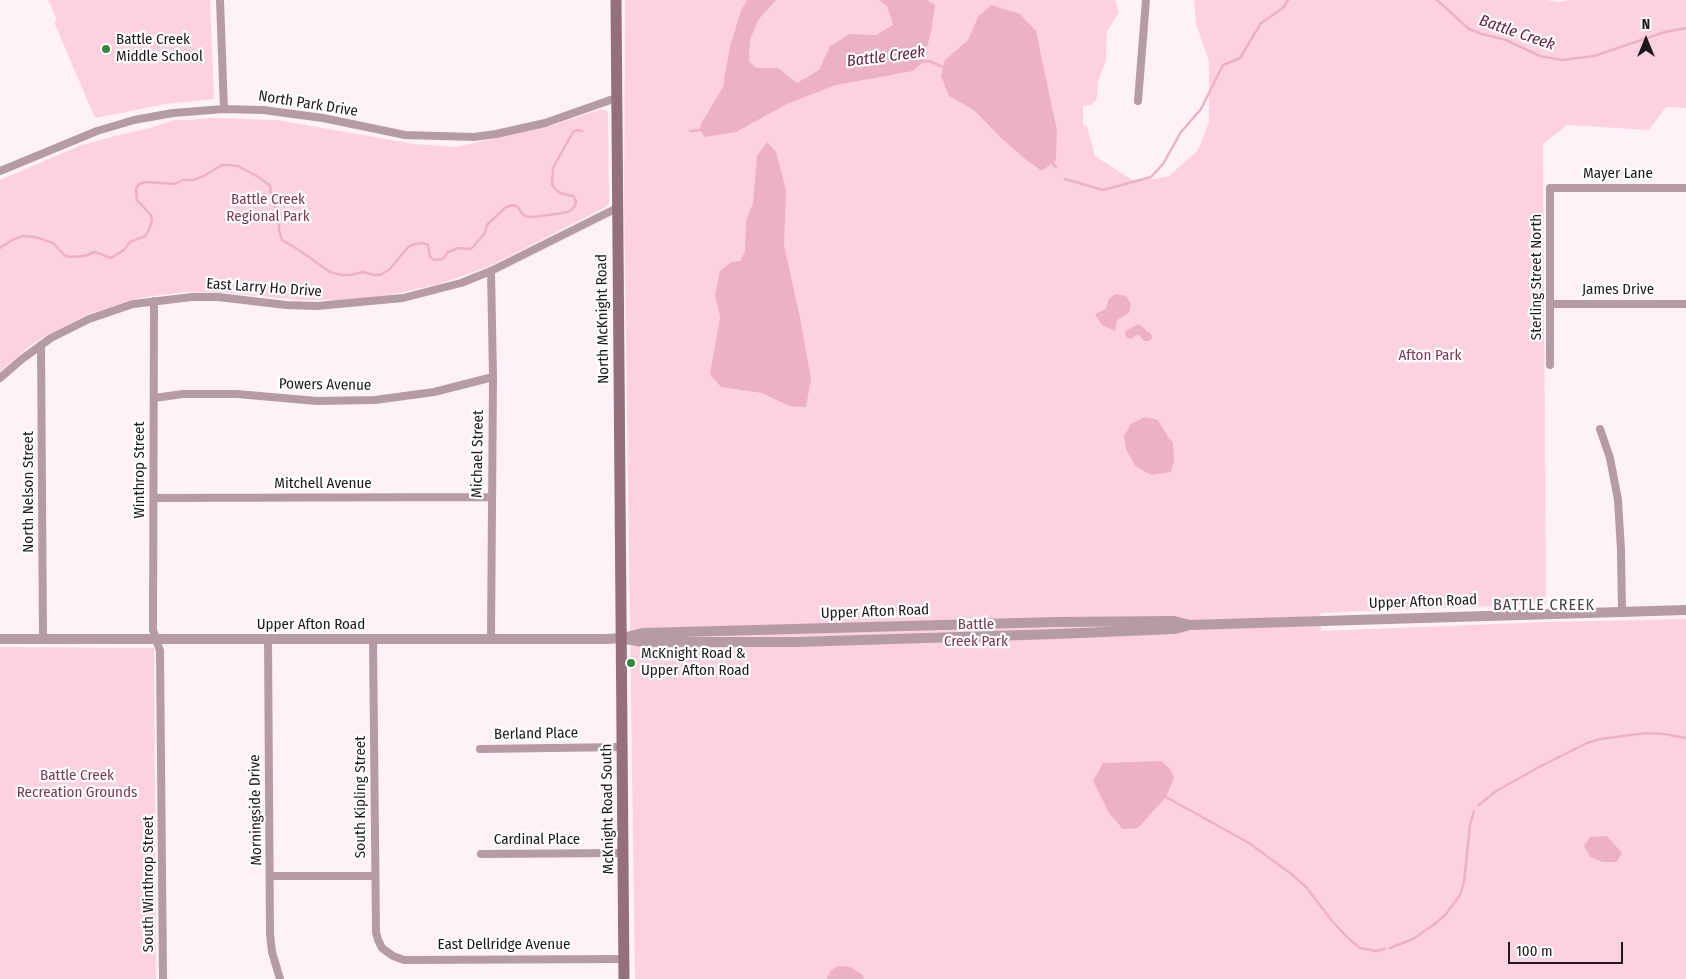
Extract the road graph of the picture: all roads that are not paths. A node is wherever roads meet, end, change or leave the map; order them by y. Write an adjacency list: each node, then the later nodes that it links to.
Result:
1 (220, 0): 6 (street)
2 (616, 0): 4 (main road, North McKnight Road)
3 (1146, 0): 5 (street)
4 (616, 98): 6 (street, North Park Drive); 10 (main road, North McKnight Road)
5 (1138, 101)
6 (224, 109): 7 (street, North Park Drive)
7 (0, 171)
8 (1550, 188): 9 (street, Mayer Lane); 13 (street, Sterling Street North)
9 (1686, 188)
10 (617, 208): 11 (street, East Larry Ho Drive); 26 (main road, North McKnight Road)
11 (491, 271): 12 (street, East Larry Ho Drive); 17 (street, Michael Street)
12 (154, 301): 15 (street, East Larry Ho Drive); 19 (street, Winthrop Street)
13 (1551, 304): 14 (street, James Drive); 16 (street, Sterling Street North)
14 (1686, 304)
15 (42, 345): 18 (street, East Larry Ho Drive); 28 (street, North Nelson Street)
16 (1550, 365)
17 (493, 377): 19 (street, Powers Avenue); 21 (street, Michael Street)
18 (0, 378)
19 (154, 398): 22 (street, Winthrop Street)
20 (1600, 429): 24 (street)
21 (491, 497): 22 (street, Mitchell Avenue); 25 (street, Michael Street)
22 (154, 498): 29 (street, Winthrop Street)
23 (1686, 610): 24 (street, Upper Afton Road)
24 (1622, 611): 26 (street, Upper Afton Road)
25 (491, 638): 26 (street, Upper Afton Road); 31 (street, Upper Afton Road)
26 (622, 638): 32 (main road, McKnight Road South)
27 (0, 639): 28 (street, Upper Afton Road)
28 (43, 639): 29 (street, Upper Afton Road)
29 (157, 639): 30 (street, Upper Afton Road); 40 (street, South Winthrop Street)
30 (268, 640): 31 (street, Upper Afton Road); 36 (street, Morningside Drive)
31 (373, 640): 37 (street, South Kipling Street)
32 (622, 747): 33 (street, Berland Place); 34 (main road, McKnight Road South)
33 (480, 749)
34 (623, 853): 35 (street, Cardinal Place); 39 (main road, McKnight Road South)
35 (482, 854)
36 (270, 876): 37 (street); 41 (street, Morningside Drive)
37 (375, 876): 38 (street, South Kipling Street)
38 (386, 951): 39 (street, East Dellridge Avenue)
39 (624, 959): 42 (main road, McKnight Road South)
40 (163, 979)
41 (280, 979)
42 (624, 979)

